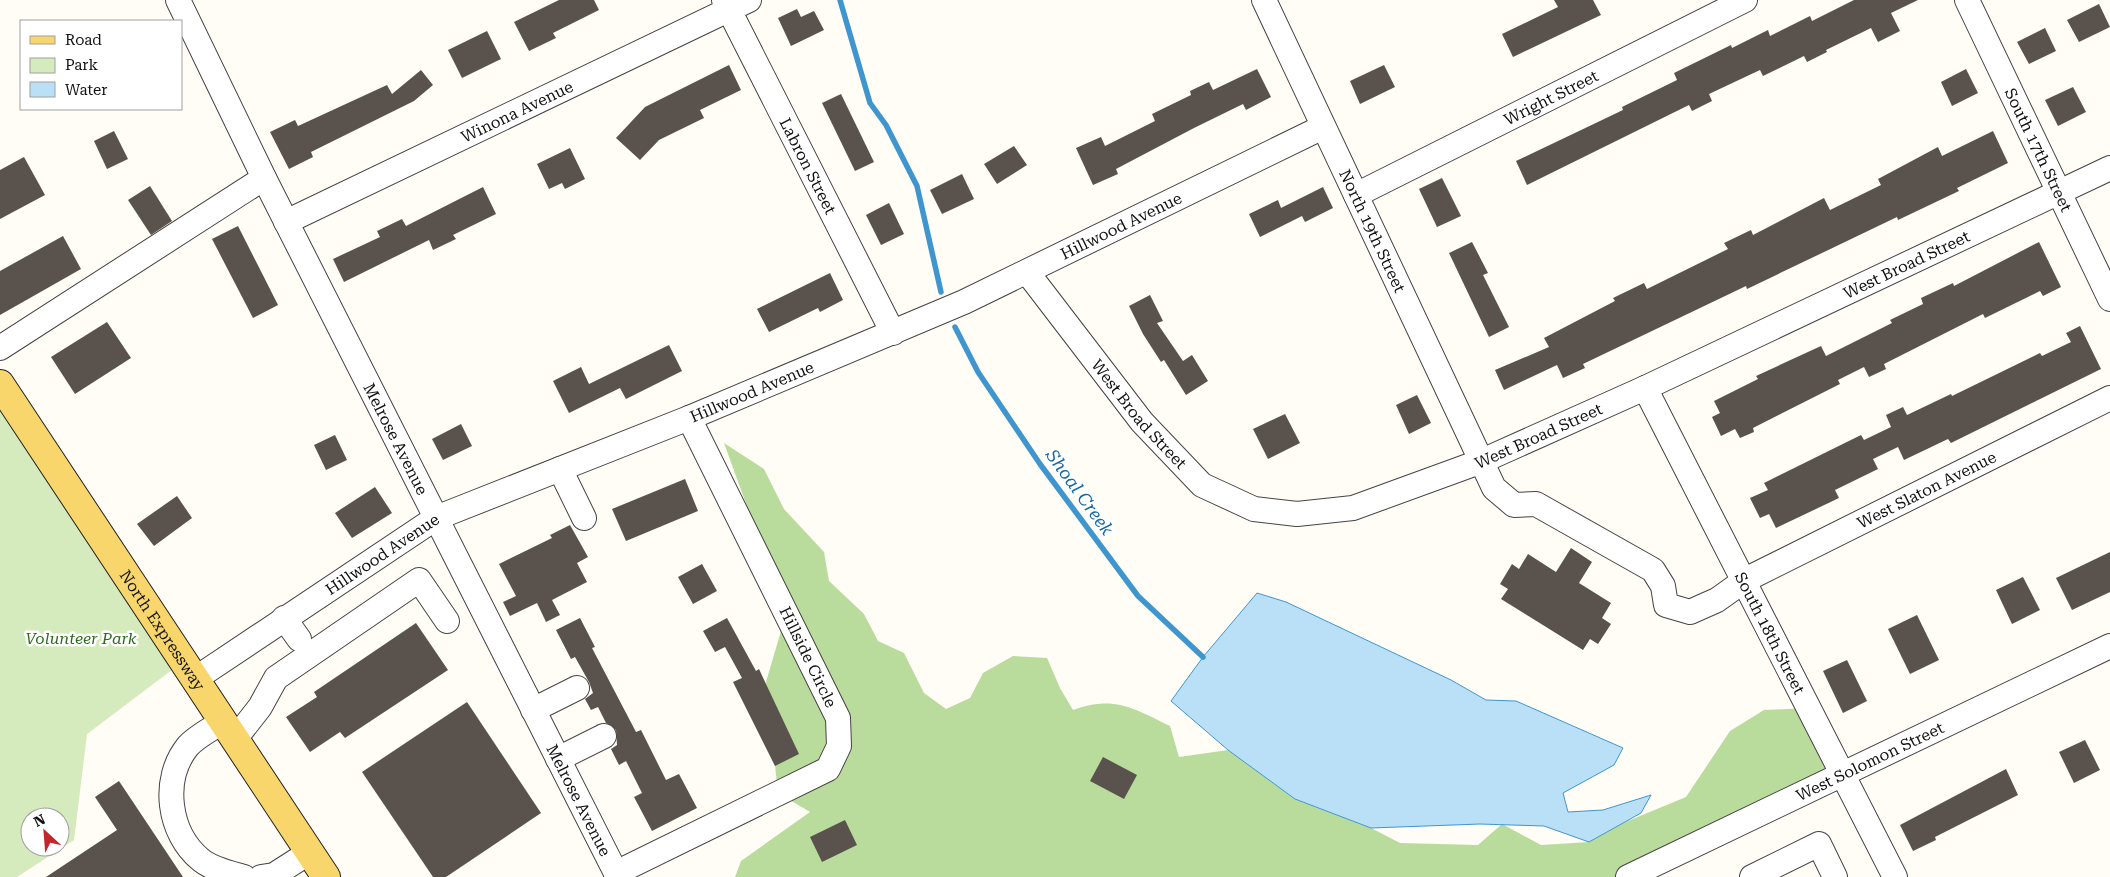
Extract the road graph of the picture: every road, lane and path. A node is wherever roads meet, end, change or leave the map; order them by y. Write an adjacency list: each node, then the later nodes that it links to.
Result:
1 (178, 0): 8 (street, Melrose Avenue)
2 (1264, 0): 6 (street, North 19th Street)
3 (1745, 0): 10 (street, Wright Street)
4 (1967, 0): 9 (street, South 17th Street)
5 (734, 3): 11 (street, Winona Avenue); 14 (street, Labron Street)
6 (1323, 127): 10 (street, North 19th Street); 12 (street, Hillwood Avenue)
7 (2110, 168): 9 (street, West Broad Street)
8 (264, 178): 11 (street, Melrose Avenue); 15 (street)
9 (2058, 192): 13 (street, South 17th Street); 16 (street, West Broad Street)
10 (1356, 195): 20 (street, North 19th Street)
11 (286, 222): 22 (street, Melrose Avenue)
12 (1027, 272): 14 (street, Hillwood Avenue); 20 (street, West Broad Street)
13 (2110, 299)
14 (893, 333): 19 (street, Hillwood Avenue)
15 (0, 348)
16 (1646, 388): 20 (street, West Broad Street); 24 (street, South 18th Street)
17 (3, 394): 29 (main road, North Expressway)
18 (2110, 398): 24 (street, West Slaton Avenue)
19 (689, 418): 21 (street, Hillwood Avenue); 37 (street, Hillside Circle)
20 (1482, 460): 24 (street, North 19th Street)
21 (560, 469): 22 (street, Hillwood Avenue); 23 (street)
22 (436, 518): 25 (street, Hillwood Avenue); 31 (street, Melrose Avenue)
23 (584, 518)
24 (1745, 580): 35 (street, South 18th Street)
25 (284, 618): 27 (street); 29 (street, Hillwood Avenue)
26 (447, 621): 32 (street)
27 (299, 639)
28 (2110, 646): 35 (street, West Solomon Street)
29 (195, 679): 32 (main road, North Expressway)
30 (577, 688): 31 (street)
31 (533, 710): 34 (street, Melrose Avenue)
32 (229, 730): 36 (main road, North Expressway); 38 (street)
33 (604, 736): 34 (street)
34 (558, 759): 37 (street, Melrose Avenue)
35 (1842, 774): 41 (street, West Solomon Street); 44 (street, South 18th Street)
36 (310, 852): 39 (street); 40 (main road, North Expressway)
37 (617, 875)
38 (244, 877)
39 (261, 877)
40 (326, 877)
41 (1628, 877)
42 (1752, 877): 43 (street)
43 (1835, 877)
44 (1895, 877)

